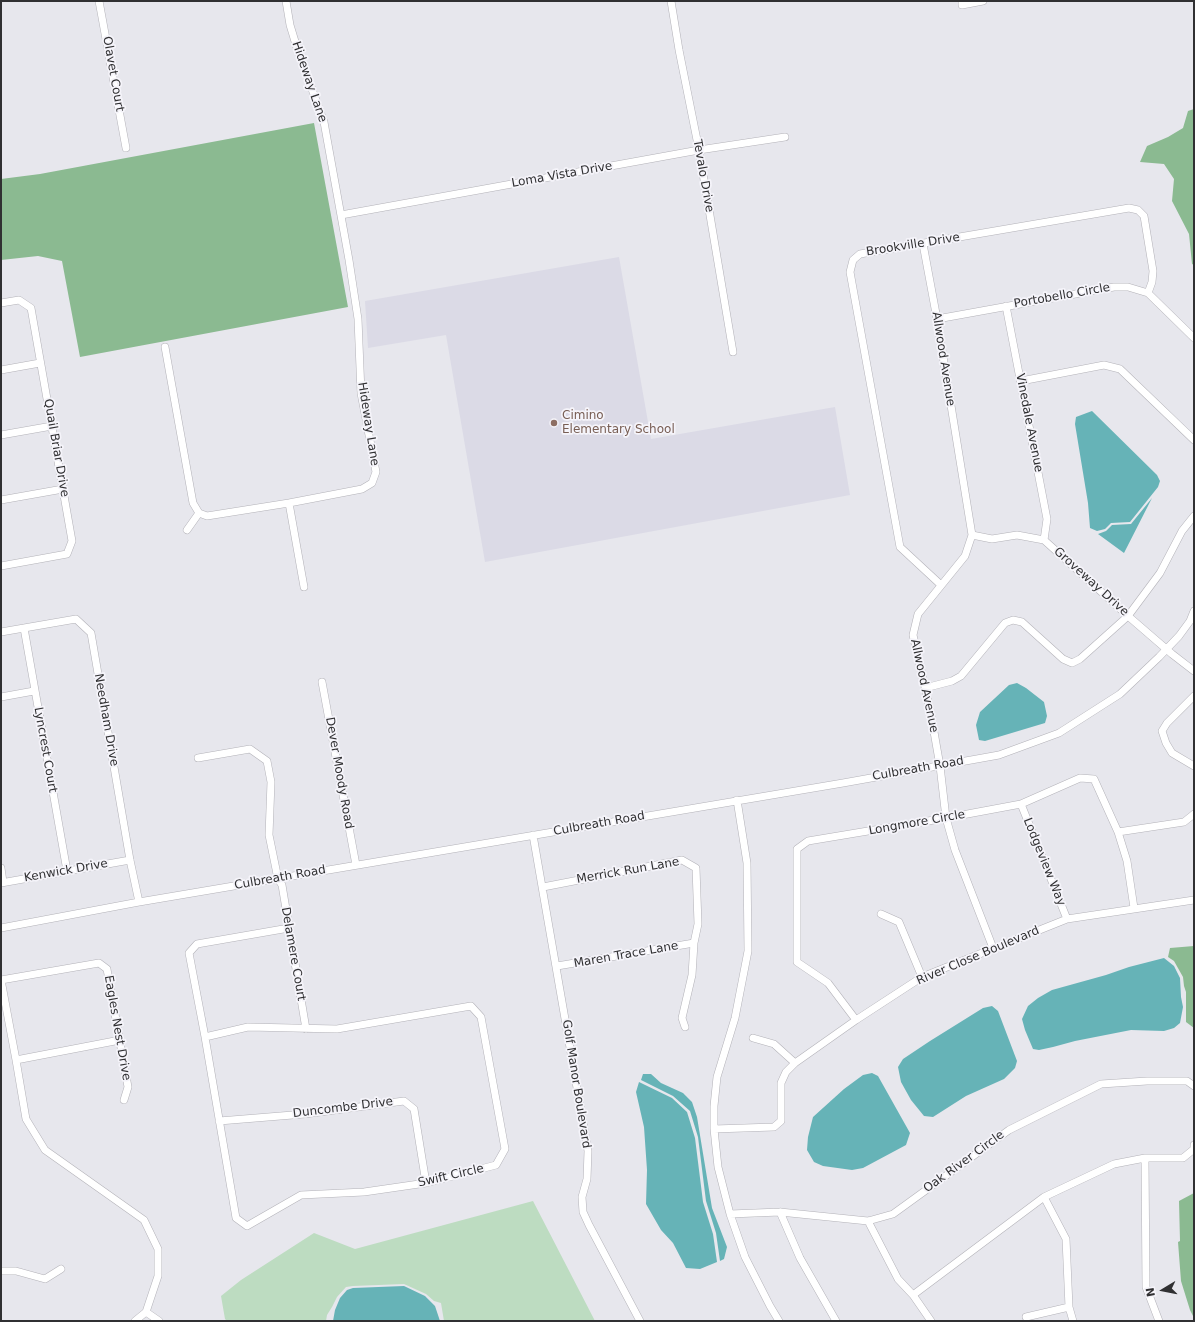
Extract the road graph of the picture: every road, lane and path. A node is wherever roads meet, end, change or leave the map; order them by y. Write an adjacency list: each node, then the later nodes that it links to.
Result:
1 (99, 1): 7 (street, Olavet Court)
2 (286, 1): 9 (street, Hideway Lane)
3 (671, 1): 8 (street, Tevalo Drive)
4 (962, 1): 5 (street)
5 (983, 1)
6 (785, 137): 8 (street, Loma Vista Drive)
7 (126, 148)
8 (699, 150): 9 (street, Loma Vista Drive); 17 (street, Tevalo Drive)
9 (341, 215): 26 (street, Hideway Lane)
10 (923, 244): 11 (street, Brookville Drive); 14 (street, Allwood Avenue); 33 (street, Brookville Drive)
11 (1148, 292): 13 (street, Portobello Circle); 15 (street)
12 (1, 303): 18 (street, Quail Briar Drive)
13 (1006, 306): 14 (street, Portobello Circle); 20 (street, Vinedale Avenue)
14 (937, 320): 30 (street, Allwood Avenue)
15 (1194, 338)
16 (165, 347): 27 (street)
17 (733, 352)
18 (40, 363): 19 (street); 21 (street, Quail Briar Drive)
19 (1, 370)
20 (1021, 381): 23 (street); 31 (street, Vinedale Avenue)
21 (52, 426): 22 (street); 24 (street, Quail Briar Drive)
22 (1, 435)
23 (1194, 440)
24 (63, 489): 25 (street); 32 (street, Quail Briar Drive)
25 (1, 500)
26 (289, 503): 27 (street, Hideway Lane); 34 (street)
27 (199, 513): 29 (street)
28 (1194, 516): 36 (street)
29 (187, 530)
30 (972, 535): 31 (street, Groveway Drive); 33 (street, Allwood Avenue)
31 (1044, 540): 36 (street, Groveway Drive)
32 (1, 566)
33 (941, 585): 42 (street, Allwood Avenue)
34 (304, 587)
35 (1194, 611): 39 (street, Culbreath Road)
36 (1128, 616): 39 (street, Groveway Drive); 42 (street)
37 (24, 628): 38 (street, Needham Drive); 43 (street, Lyncrest Court); 55 (street, Needham Drive)
38 (1, 632)
39 (1166, 649): 40 (street, Groveway Drive); 47 (street, Culbreath Road)
40 (1194, 671)
41 (322, 682): 56 (street, Dever Moody Road)
42 (925, 688): 47 (street, Allwood Avenue)
43 (34, 691): 45 (street); 58 (street, Lyncrest Court)
44 (1194, 696): 48 (street)
45 (1, 697)
46 (198, 758): 59 (street, Delamere Court)
47 (940, 766): 49 (street, Culbreath Road); 52 (street, Allwood Avenue)
48 (1194, 766)
49 (737, 800): 54 (street, Culbreath Road); 85 (street)
50 (1021, 804): 52 (street, Longmore Circle); 53 (street, Longmore Circle); 66 (street, Lodgeview Way)
51 (1194, 814): 53 (street)
52 (946, 818): 70 (street, Allwood Avenue); 74 (street, Longmore Circle)
53 (1118, 832): 64 (street, Longmore Circle)
54 (533, 835): 56 (street, Culbreath Road); 61 (street, Golf Manor Boulevard)
55 (130, 860): 58 (street, Kenwick Drive); 63 (street, Needham Drive)
56 (356, 865): 59 (street, Culbreath Road)
57 (1, 868): 60 (street)
58 (67, 871): 60 (street, Kenwick Drive)
59 (278, 879): 63 (street, Culbreath Road); 68 (street, Delamere Court)
60 (2, 882)
61 (543, 887): 69 (street, Merrick Run Lane); 71 (street, Golf Manor Boulevard)
62 (1194, 900): 64 (street, River Close Boulevard)
63 (139, 902): 67 (street, Culbreath Road)
64 (1134, 908): 66 (street, River Close Boulevard)
65 (881, 914): 72 (street)
66 (1067, 919): 70 (street, River Close Boulevard)
67 (1, 928)
68 (289, 928): 76 (street, Delamere Court); 77 (street, Swift Circle)
69 (694, 943): 71 (street, Maren Trace Lane); 75 (street, Merrick Run Lane)
70 (994, 948): 72 (street, River Close Boulevard)
71 (557, 966): 101 (street, Golf Manor Boulevard)
72 (922, 977): 74 (street, River Close Boulevard)
73 (1, 980): 79 (street, Eagles Nest Drive); 80 (street)
74 (856, 1020): 81 (street, River Close Boulevard)
75 (685, 1027)
76 (306, 1029): 77 (street, Swift Circle); 88 (street, Swift Circle)
77 (205, 1036): 84 (street, Swift Circle)
78 (753, 1038): 81 (street)
79 (120, 1040): 80 (street); 83 (street, Eagles Nest Drive)
80 (16, 1060): 97 (street)
81 (795, 1063): 85 (street, River Close Boulevard)
82 (1194, 1086): 92 (street, Oak River Circle)
83 (124, 1100)
84 (219, 1121): 88 (street, Duncombe Drive); 88 (street, Swift Circle)
85 (714, 1129): 91 (street)
86 (1194, 1145): 87 (street)
87 (1144, 1158): 89 (street); 106 (street)
88 (426, 1183)
89 (1044, 1197): 95 (street); 96 (street)
90 (780, 1212): 91 (street, Oak River Circle); 92 (street, Oak River Circle); 103 (street)
91 (730, 1214): 102 (street)
92 (868, 1221): 95 (street)
93 (61, 1269): 94 (street)
94 (1, 1270)
95 (913, 1295): 104 (street)
96 (1069, 1308): 98 (street); 105 (street)
97 (146, 1312): 99 (street); 100 (street)
98 (1026, 1317)
99 (135, 1321)
100 (160, 1321)
101 (640, 1321)
102 (779, 1321)
103 (836, 1321)
104 (931, 1321)
105 (1073, 1321)
106 (1159, 1321)

